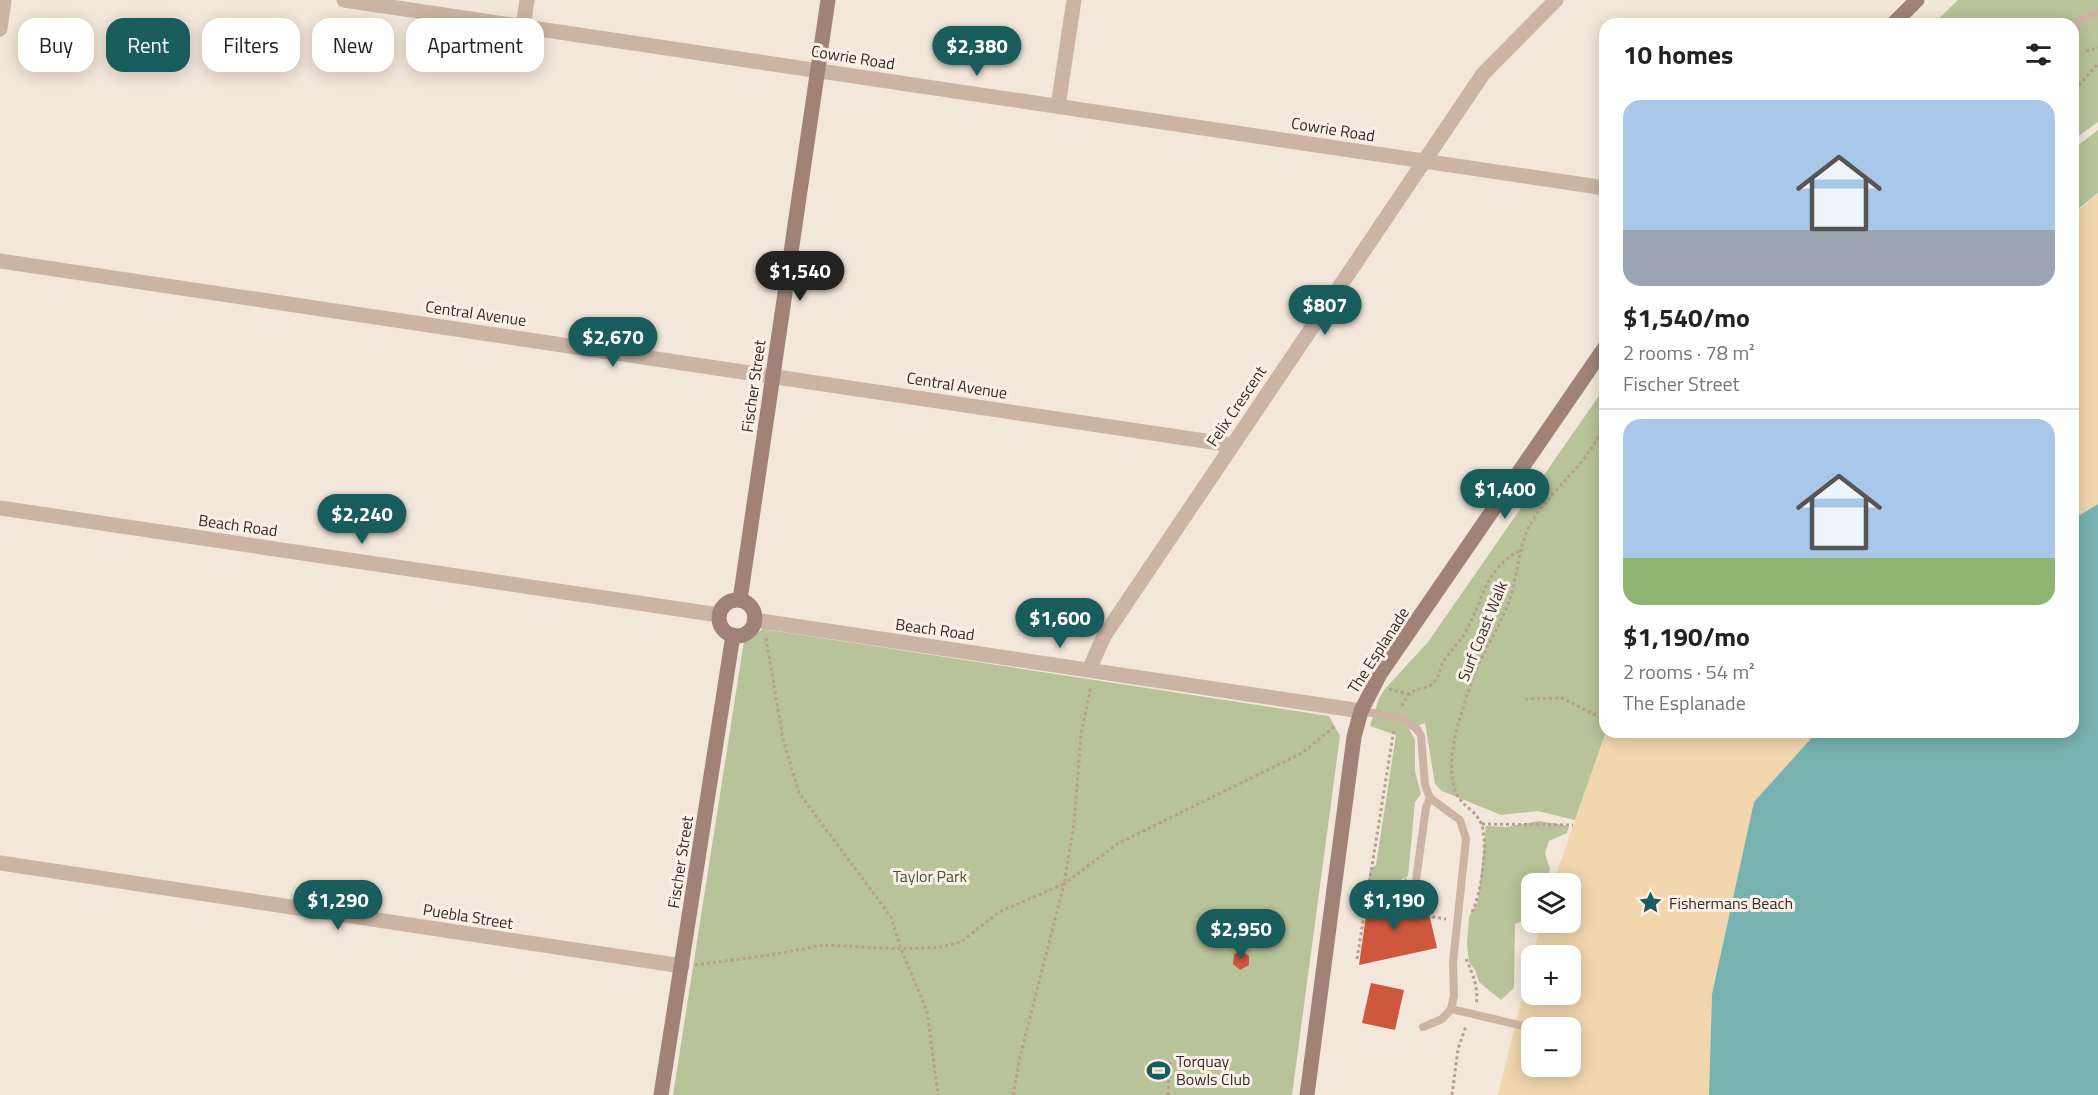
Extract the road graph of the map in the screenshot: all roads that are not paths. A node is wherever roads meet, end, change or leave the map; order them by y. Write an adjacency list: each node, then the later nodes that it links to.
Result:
1 (4, 0): 13 (street)
2 (344, 0): 9 (street, Cowrie Road)
3 (526, 0): 10 (street)
4 (828, 0): 15 (street, Fischer Street)
5 (1074, 0): 16 (street)
6 (1557, 0): 17 (street, Felix Crescent)
7 (1917, 0): 11 (street)
8 (2098, 12): 12 (lane)
9 (468, 18)
10 (524, 18)
11 (1899, 18)
12 (2079, 22)
13 (0, 29)
14 (544, 29): 15 (street, Cowrie Road)
15 (818, 69): 16 (street, Cowrie Road); 21 (street, Fischer Street)
16 (1058, 106): 17 (street, Cowrie Road)
17 (1424, 161): 18 (street, Cowrie Road); 22 (street, Felix Crescent)
18 (1599, 187)
19 (0, 261): 21 (street, Central Avenue)
20 (1599, 356): 29 (street, The Esplanade)
21 (773, 375): 22 (street, Central Avenue); 24 (street, Fischer Street)
22 (1232, 445): 28 (street, Felix Crescent)
23 (0, 508): 25 (street, Beach Road)
24 (740, 600): 25 (street); 26 (street)
25 (719, 615): 27 (street)
26 (761, 621): 27 (street); 28 (street, Beach Road)
27 (733, 635): 33 (street, Fischer Street)
28 (1092, 670): 29 (street, Beach Road)
29 (1361, 711): 30 (lane); 38 (street, The Esplanade)
30 (1430, 798): 32 (lane); 34 (lane)
31 (0, 863): 33 (street, Puebla Street)
32 (1416, 880)
33 (681, 966): 37 (street, Fischer Street)
34 (1451, 1009): 35 (lane); 36 (lane)
35 (1521, 1025)
36 (1423, 1027)
37 (661, 1095)
38 (1307, 1095)

